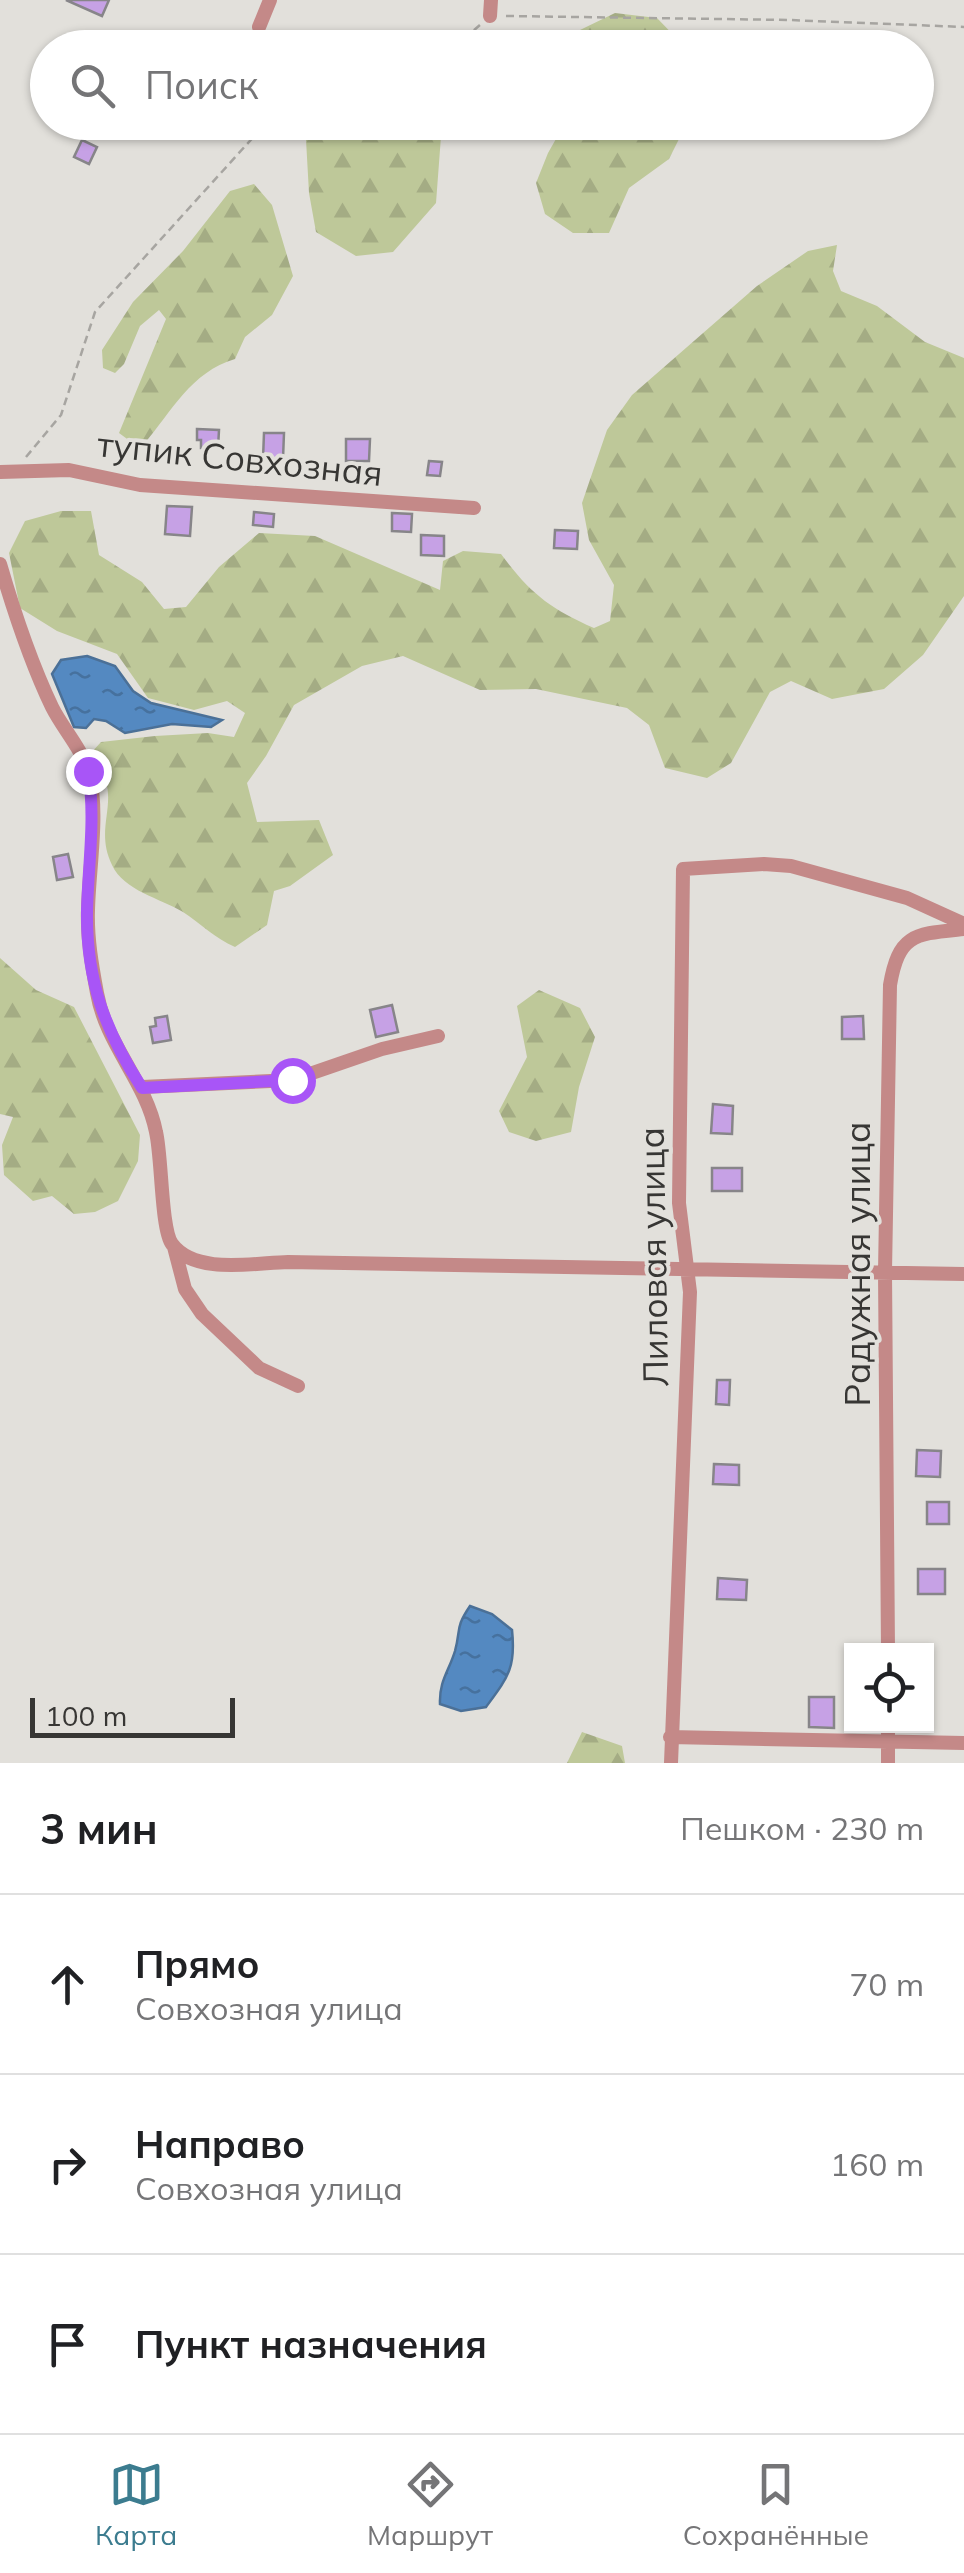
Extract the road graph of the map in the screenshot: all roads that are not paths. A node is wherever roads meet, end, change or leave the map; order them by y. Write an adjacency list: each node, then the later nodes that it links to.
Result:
1 (270, 0): 2 (street)
2 (259, 27)
3 (7, 472): 4 (street, тупик Совхозная)
4 (474, 508)
5 (0, 564): 8 (street)
6 (964, 926): 10 (street, Лиловая улица); 11 (street, Радужная улица)
7 (438, 1036): 8 (street)
8 (142, 1088): 9 (street)
9 (174, 1247): 10 (street); 13 (street)
10 (688, 1271): 11 (street); 16 (street, Лиловая улица)
11 (885, 1272): 12 (street); 14 (street, Радужная улица)
12 (964, 1274)
13 (298, 1386)
14 (888, 1643)
15 (888, 1733): 16 (street); 17 (street); 19 (street)
16 (670, 1737): 18 (street, Лиловая улица)
17 (964, 1743)
18 (671, 1763)
19 (888, 1763)

